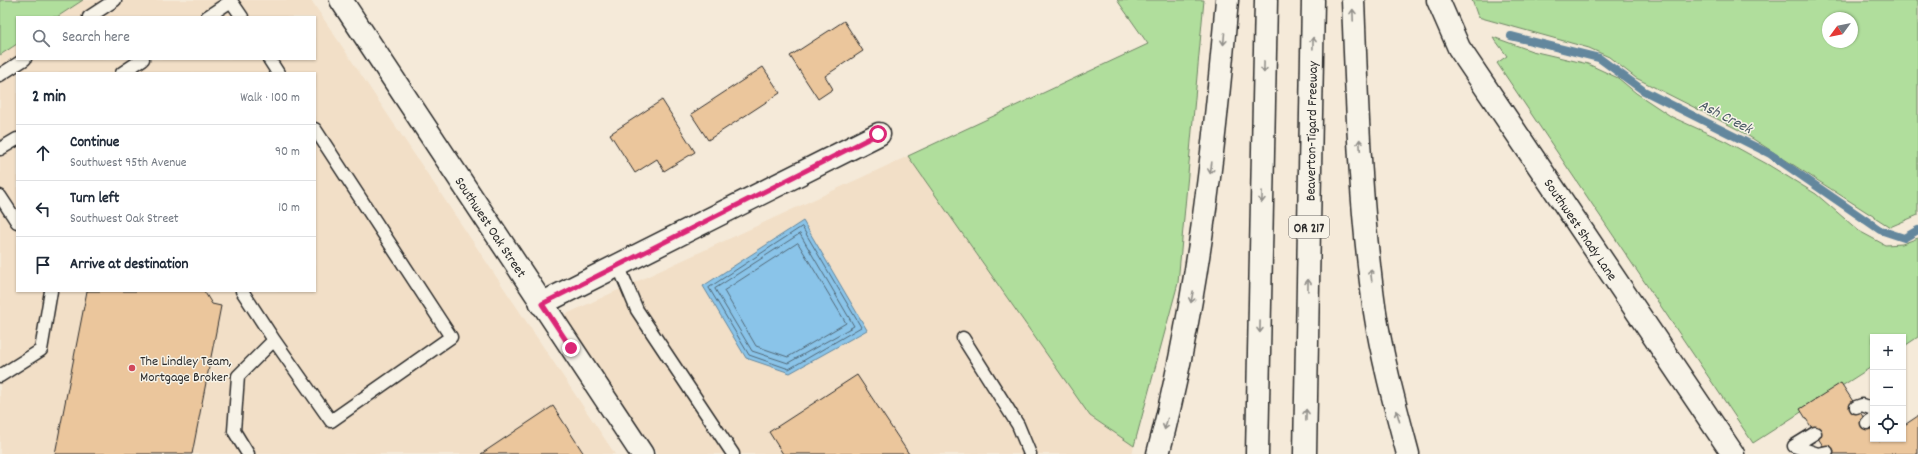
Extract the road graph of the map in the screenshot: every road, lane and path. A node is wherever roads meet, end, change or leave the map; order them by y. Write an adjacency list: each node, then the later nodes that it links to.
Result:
1 (115, 0): 8 (lane)
2 (341, 0): 26 (main road, Southwest Oak Street)
3 (1227, 0): 38 (main road, one-way to 38)
4 (1266, 0): 39 (main road, one-way to 39)
5 (1313, 0): 40 (main road, Beaverton-Tigard Freeway / OR 217, one-way to 5)
6 (1353, 0): 41 (main road, one-way to 6)
7 (1438, 0): 42 (main road, Southwest Shady Lane)
8 (91, 16)
9 (208, 16): 10 (lane)
10 (241, 16)
11 (22, 60): 16 (lane)
12 (142, 60): 14 (lane)
13 (270, 60): 15 (lane)
14 (124, 72)
15 (277, 72)
16 (0, 75)
17 (316, 131): 28 (lane)
18 (878, 134): 23 (main road)
19 (16, 140): 20 (lane)
20 (0, 150)
21 (0, 196): 22 (lane)
22 (16, 220)
23 (618, 265): 26 (main road); 36 (lane)
24 (52, 292): 29 (lane)
25 (243, 292): 28 (lane)
26 (542, 304): 35 (main road, Southwest Oak Street)
27 (963, 338): 37 (lane)
28 (274, 340): 34 (lane)
29 (0, 376)
30 (1856, 407): 31 (lane)
31 (1870, 408)
32 (1815, 433): 33 (lane)
33 (1827, 452)
34 (248, 454)
35 (642, 454)
36 (733, 454)
37 (1030, 454)
38 (1158, 454)
39 (1257, 454)
40 (1305, 454)
41 (1408, 454)
42 (1733, 454)

